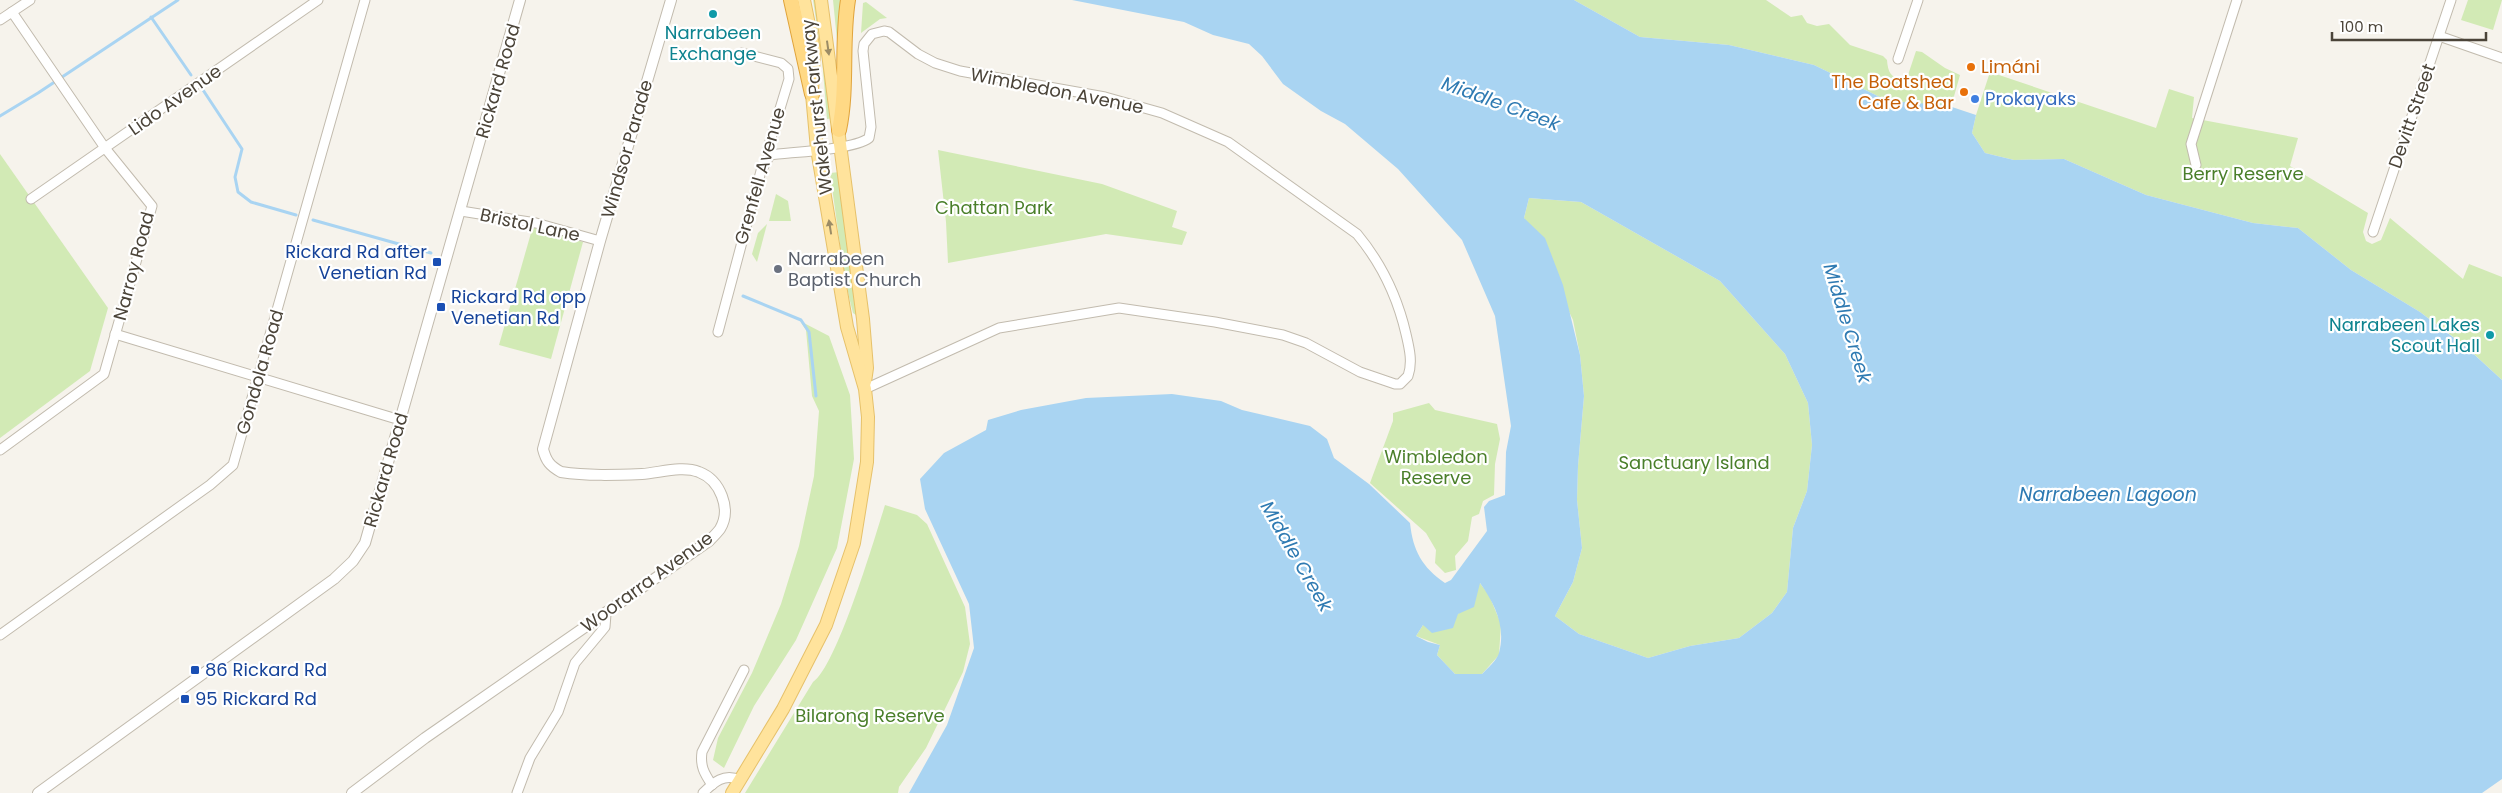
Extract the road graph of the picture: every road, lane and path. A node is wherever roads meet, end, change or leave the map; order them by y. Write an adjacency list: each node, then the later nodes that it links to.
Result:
1 (30, 0): 13 (street)
2 (318, 0): 22 (street, Lido Avenue)
3 (365, 0): 34 (street, Gondola Road)
4 (520, 0): 27 (street, Rickard Road)
5 (671, 0): 29 (street, Windsor Parade)
6 (791, 0): 19 (highway)
7 (804, 0): 19 (main road, Wakehurst Parkway)
8 (821, 0): 20 (main road, Wakehurst Parkway, one-way to 20)
9 (848, 0): 20 (highway)
10 (1918, 0): 18 (street)
11 (2237, 0): 25 (street)
12 (2451, 0): 15 (street, Devitt Street)
13 (12, 12): 14 (street); 22 (street, Narroy Road)
14 (0, 20)
15 (2439, 36): 17 (street); 28 (street, Devitt Street)
16 (742, 53): 24 (street, Grenfell Avenue)
17 (2502, 58)
18 (1898, 59)
19 (812, 94): 23 (main road, Wakehurst Parkway)
20 (839, 130): 21 (main road, Wakehurst Parkway)
21 (842, 146): 23 (street, Wimbledon Avenue); 30 (main road, Wakehurst Parkway); 35 (street, Wimbledon Avenue)
22 (105, 148): 26 (street, Lido Avenue); 33 (street, Narroy Road)
23 (818, 148): 24 (street, Wimbledon Avenue); 31 (main road, Wakehurst Parkway, one-way to 23)
24 (770, 155): 32 (street, Grenfell Avenue)
25 (2196, 165)
26 (32, 199)
27 (461, 211): 29 (street, Bristol Lane); 36 (street, Rickard Road)
28 (2373, 232)
29 (600, 241): 38 (street, Woorarra Avenue)
30 (863, 319): 31 (main road); 35 (main road, Wakehurst Parkway)
31 (846, 327): 35 (main road, Wakehurst Parkway)
32 (718, 332)
33 (115, 334): 34 (street); 37 (street, Narroy Road)
34 (259, 378): 36 (street); 39 (street, Gondola Road)
35 (865, 389): 41 (main road, Wakehurst Parkway)
36 (400, 420): 43 (street, Rickard Road)
37 (0, 450)
38 (606, 614): 44 (street, Woorarra Avenue); 45 (street)
39 (0, 635)
40 (744, 670): 42 (street)
41 (740, 780): 42 (street); 47 (main road, Wakehurst Parkway)
42 (712, 785): 46 (street)
43 (38, 793)
44 (352, 793)
45 (517, 793)
46 (703, 793)
47 (732, 793)

